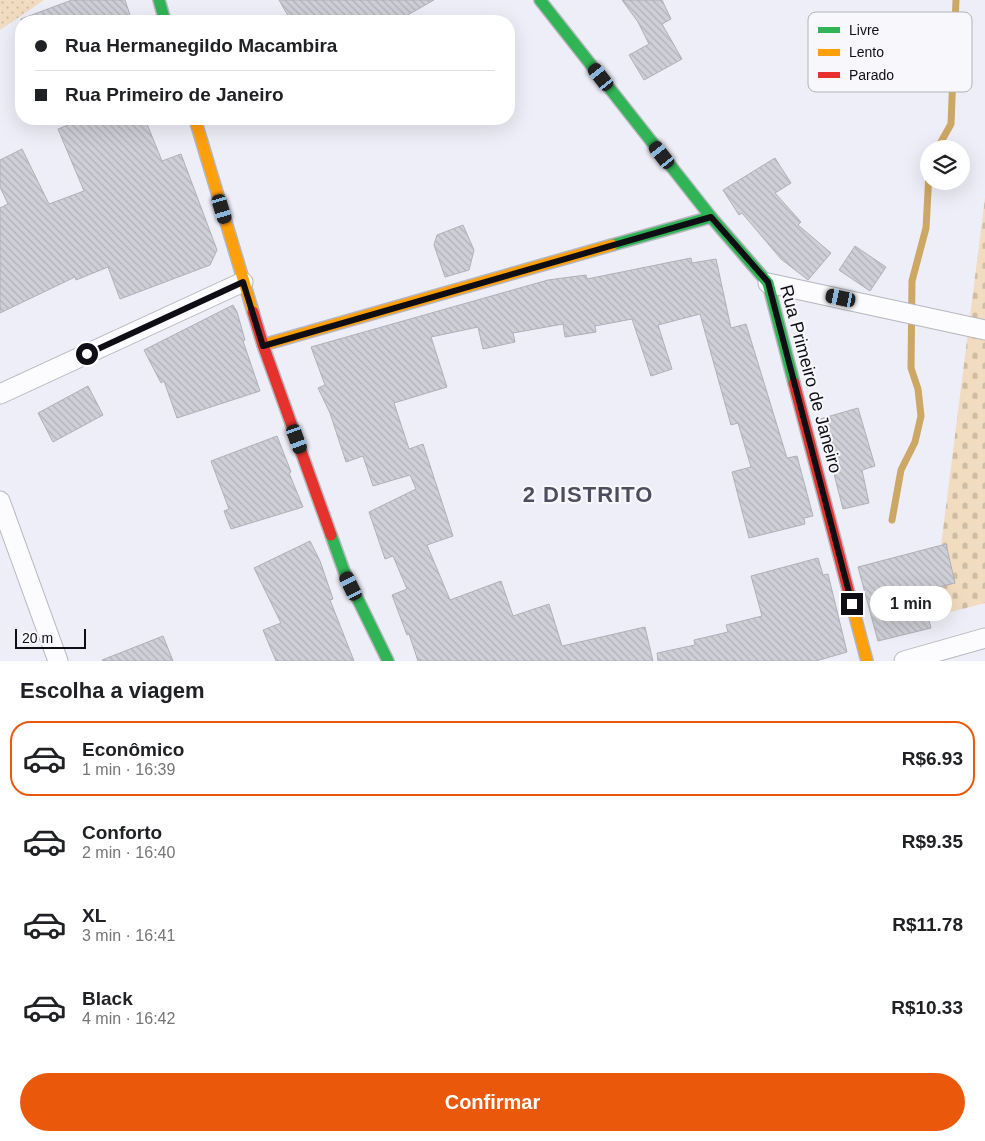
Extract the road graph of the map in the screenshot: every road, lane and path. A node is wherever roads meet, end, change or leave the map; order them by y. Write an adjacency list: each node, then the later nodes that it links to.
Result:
1 (159, 0): 3 (street)
2 (540, 0): 5 (street, Rua Primeiro de Janeiro)
3 (164, 15)
4 (196, 125): 6 (street)
5 (711, 217): 7 (street, Rua Primeiro de Janeiro); 9 (street)
6 (243, 282): 9 (street); 10 (street)
7 (768, 282): 8 (street); 15 (street, Rua Primeiro de Janeiro)
8 (985, 330)
9 (263, 346): 14 (street)
10 (0, 394)
11 (0, 501): 13 (street)
12 (985, 638): 16 (street)
13 (58, 661)
14 (388, 661)
15 (867, 661)
16 (904, 661)

